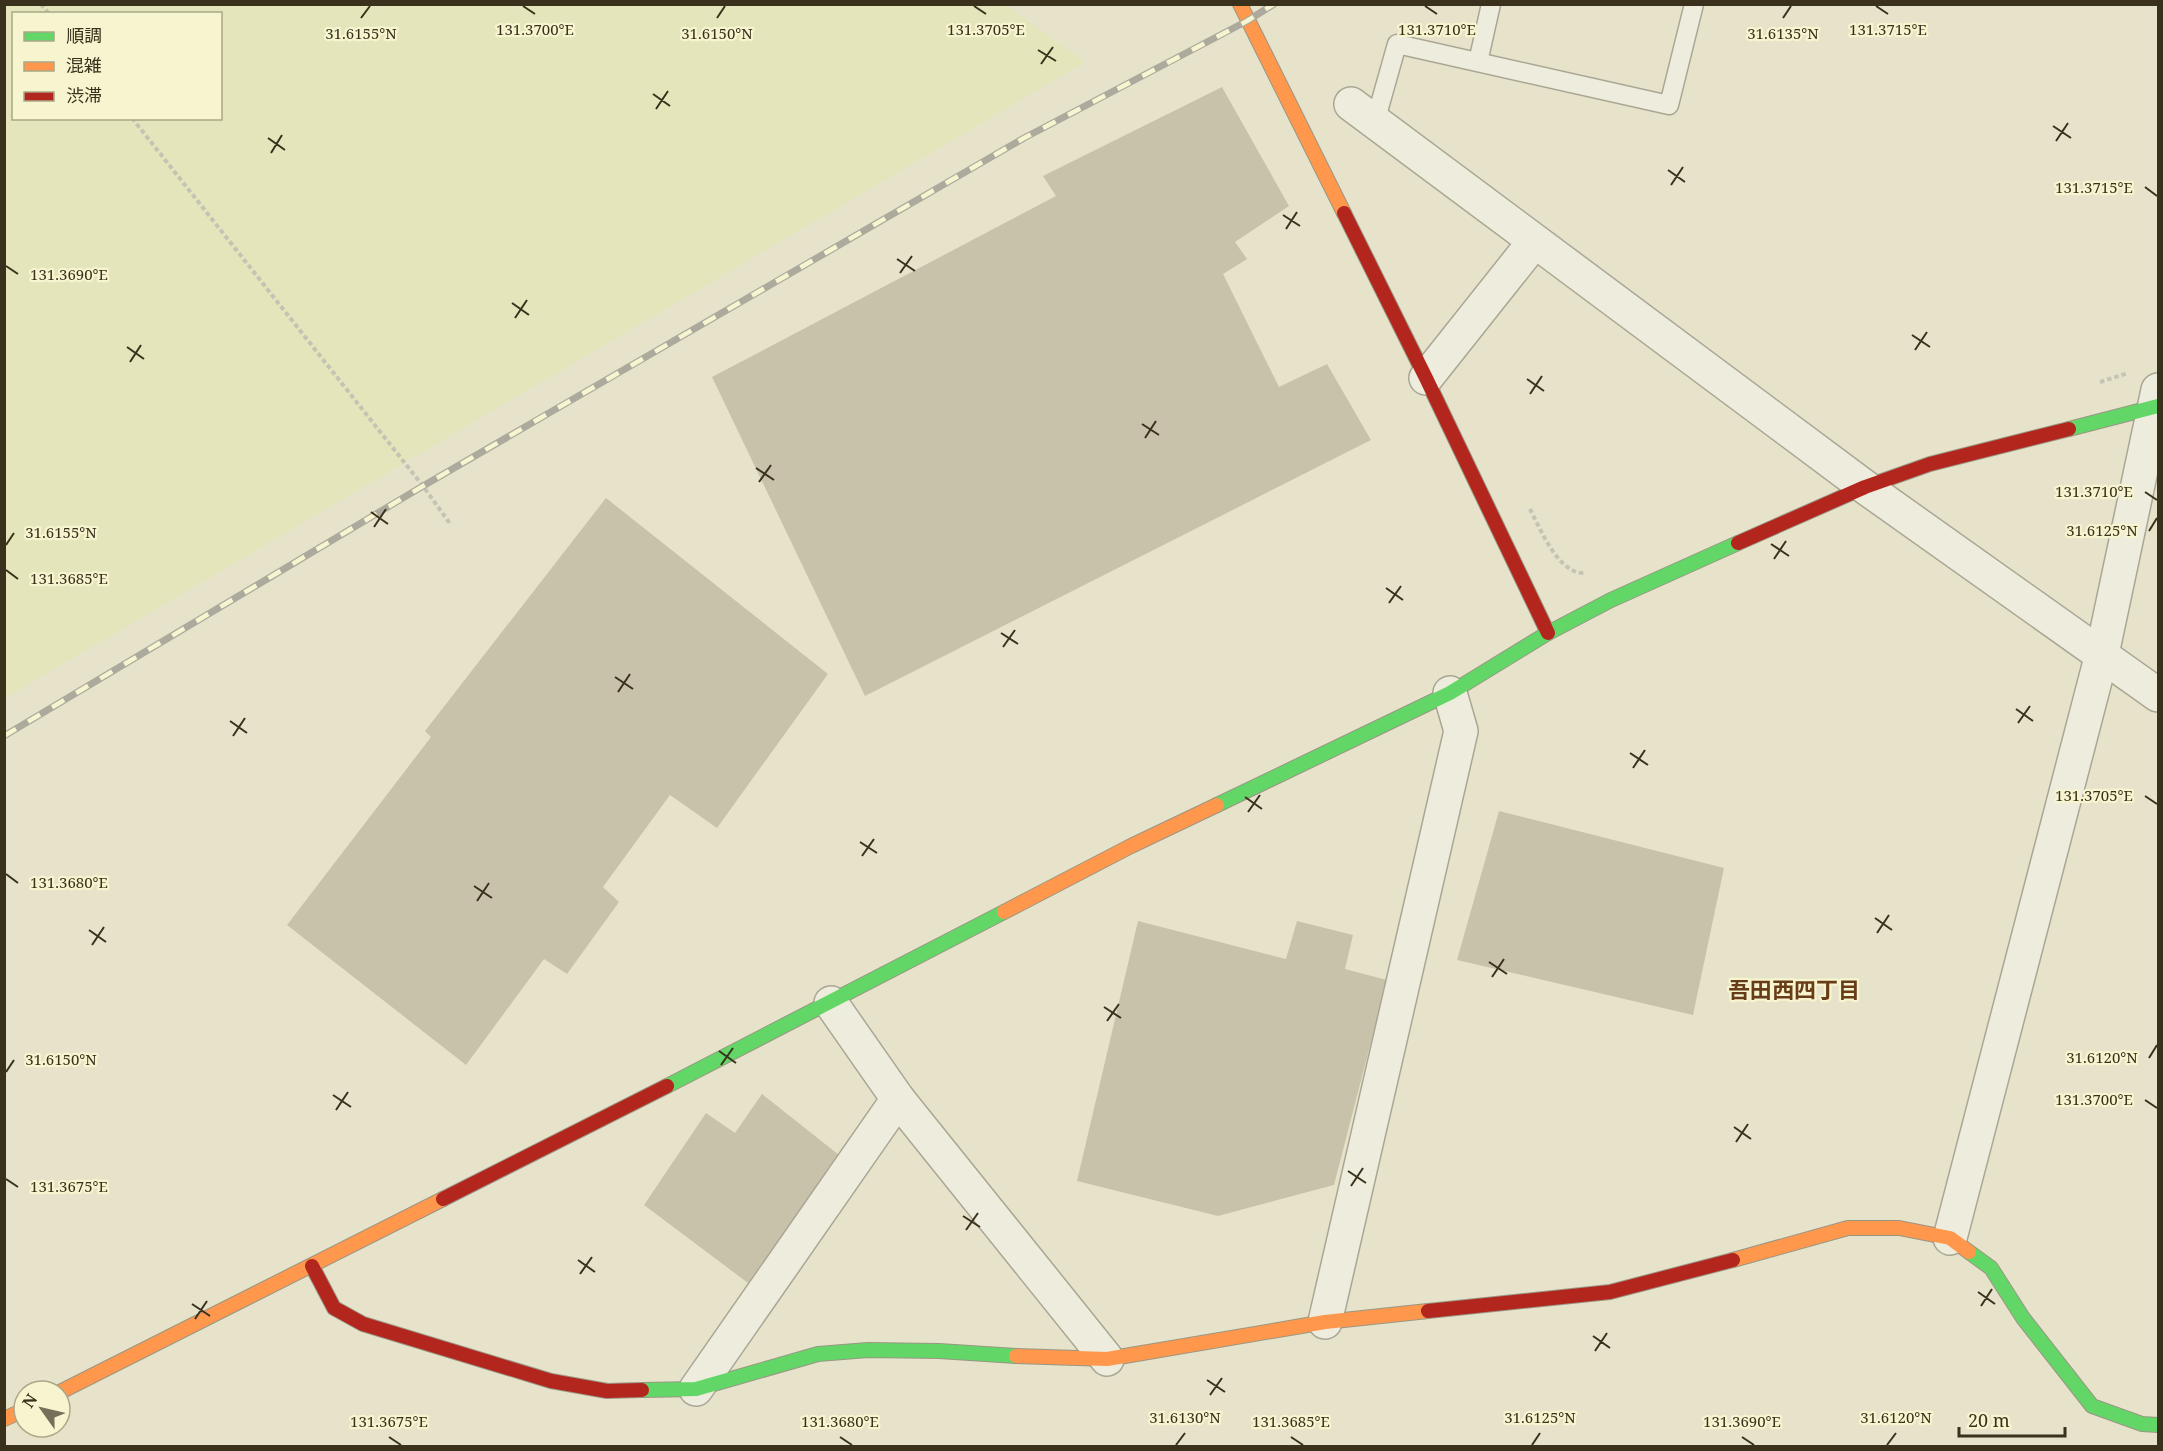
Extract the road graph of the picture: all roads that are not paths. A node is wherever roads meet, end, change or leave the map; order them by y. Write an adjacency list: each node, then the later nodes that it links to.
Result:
1 (1240, 4): 7 (street)
2 (1491, 4): 4 (lane)
3 (1694, 4): 4 (lane)
4 (1478, 62): 5 (lane)
5 (1363, 113): 6 (street)
6 (1534, 242): 7 (street); 9 (street)
7 (1426, 378): 10 (street)
8 (2151, 393): 9 (street); 11 (street)
9 (1865, 487): 10 (street); 11 (street)
10 (1548, 633): 12 (street)
11 (2102, 654): 13 (street); 16 (street)
12 (1450, 693): 14 (street); 18 (street)
13 (2158, 695)
14 (831, 1003): 15 (street); 17 (street)
15 (898, 1099): 19 (street); 21 (street)
16 (1950, 1238): 18 (street); 22 (street)
17 (312, 1266): 20 (street); 21 (street)
18 (1325, 1322): 19 (street)
19 (1107, 1359): 21 (street)
20 (72, 1386)
21 (696, 1389)
22 (2158, 1425)

